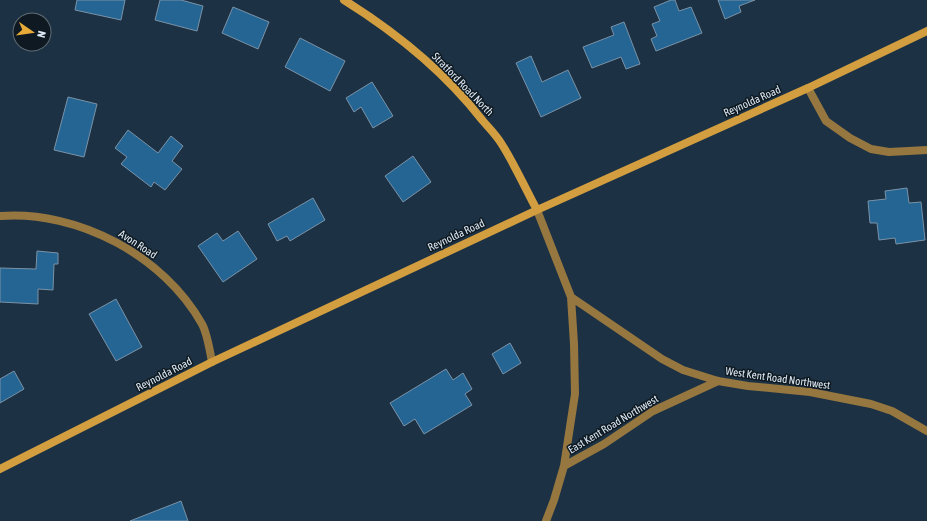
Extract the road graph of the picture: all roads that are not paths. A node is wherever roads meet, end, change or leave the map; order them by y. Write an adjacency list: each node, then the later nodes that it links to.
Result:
1 (344, 0): 5 (main road, Stratford Road North)
2 (927, 31): 3 (main road, Reynolda Road)
3 (808, 88): 4 (street); 5 (main road, Reynolda Road)
4 (927, 150)
5 (537, 210): 7 (street, East Kent Road Northwest); 8 (main road, Reynolda Road)
6 (0, 216): 8 (street, Avon Road)
7 (571, 297): 9 (street, West Kent Road Northwest); 11 (street, East Kent Road Northwest)
8 (212, 362): 12 (main road, Reynolda Road)
9 (718, 381): 10 (street, West Kent Road Northwest); 11 (street, East Kent Road Northwest)
10 (927, 431)
11 (564, 466): 13 (street, East Kent Road Northwest)
12 (0, 469)
13 (546, 521)

